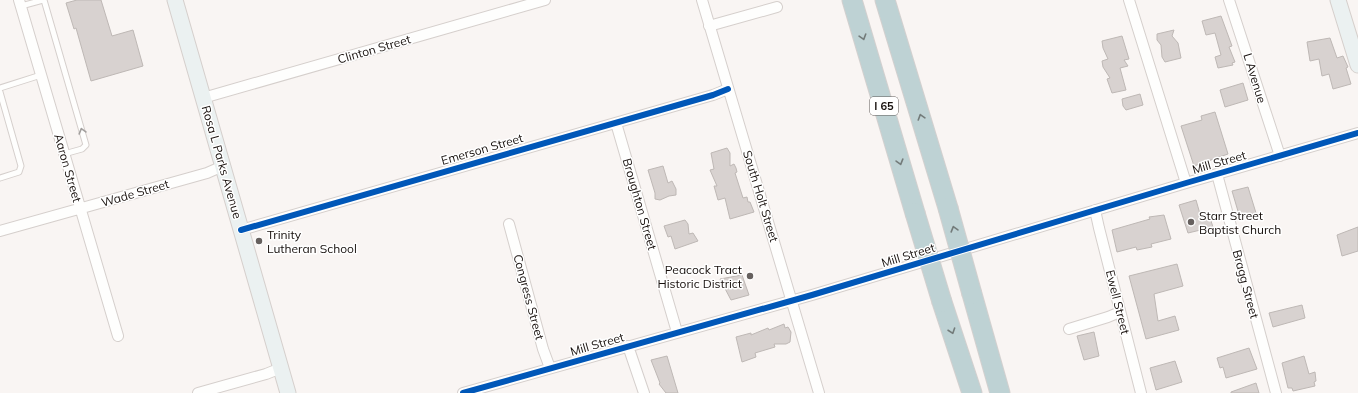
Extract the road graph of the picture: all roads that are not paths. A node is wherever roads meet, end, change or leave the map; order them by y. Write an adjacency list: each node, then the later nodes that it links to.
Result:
1 (44, 0): 10 (lane); 21 (lane, one-way to 1)
2 (175, 0): 18 (street, Rosa L Parks Avenue)
3 (545, 0): 18 (street, Clinton Street)
4 (702, 0): 12 (street, South Holt Street)
5 (852, 0): 39 (highway, I 65, one-way to 39, bridge)
6 (885, 0): 37 (highway, I 65, one-way to 6, bridge)
7 (1129, 0): 26 (street)
8 (1229, 0): 22 (street, L Avenue)
9 (1338, 0): 13 (street)
10 (20, 3): 14 (street, Aaron Street)
11 (778, 7): 12 (street)
12 (709, 26): 16 (street, South Holt Street)
13 (1358, 65)
14 (41, 75): 15 (lane); 21 (street, Aaron Street)
15 (0, 88)
16 (728, 89): 19 (street, Emerson Street); 32 (street, South Holt Street)
17 (0, 92): 25 (lane)
18 (203, 98): 23 (street, Rosa L Parks Avenue)
19 (616, 123): 30 (street, Emerson Street); 35 (street, Broughton Street)
20 (1358, 132): 22 (street, Mill Street)
21 (64, 154): 27 (street, Aaron Street)
22 (1280, 156): 24 (street, Mill Street)
23 (223, 166): 27 (street, Wade Street); 30 (street, Rosa L Parks Avenue)
24 (1217, 174): 26 (street, Mill Street); 53 (street, Bragg Street)
25 (0, 178)
26 (1186, 183): 28 (street, Mill Street)
27 (80, 209): 31 (street, Wade Street); 36 (street, Aaron Street)
28 (1095, 210): 32 (street, Mill Street); 33 (street, Ewell Street)
29 (509, 224): 41 (street, Congress Street)
30 (241, 230): 40 (street, Rosa L Parks Avenue)
31 (0, 232)
32 (792, 300): 35 (street, Mill Street); 47 (street, South Holt Street)
33 (1120, 312): 34 (street); 52 (street, Ewell Street)
34 (1069, 329)
35 (677, 332): 38 (street, Mill Street)
36 (118, 336)
37 (986, 345): 50 (highway, I 65); 51 (highway)
38 (628, 346): 41 (street, Mill Street); 46 (street)
39 (961, 359): 48 (highway); 49 (highway, I 65)
40 (281, 368): 43 (street); 44 (street, Rosa L Parks Avenue)
41 (550, 368): 42 (street, Mill Street)
42 (475, 391): 45 (street, Mill Street)
43 (198, 393)
44 (288, 393)
45 (463, 393)
46 (644, 393)
47 (819, 393)
48 (964, 393)
49 (972, 393)
50 (1000, 393)
51 (1009, 393)
52 (1141, 393)
53 (1276, 393)

